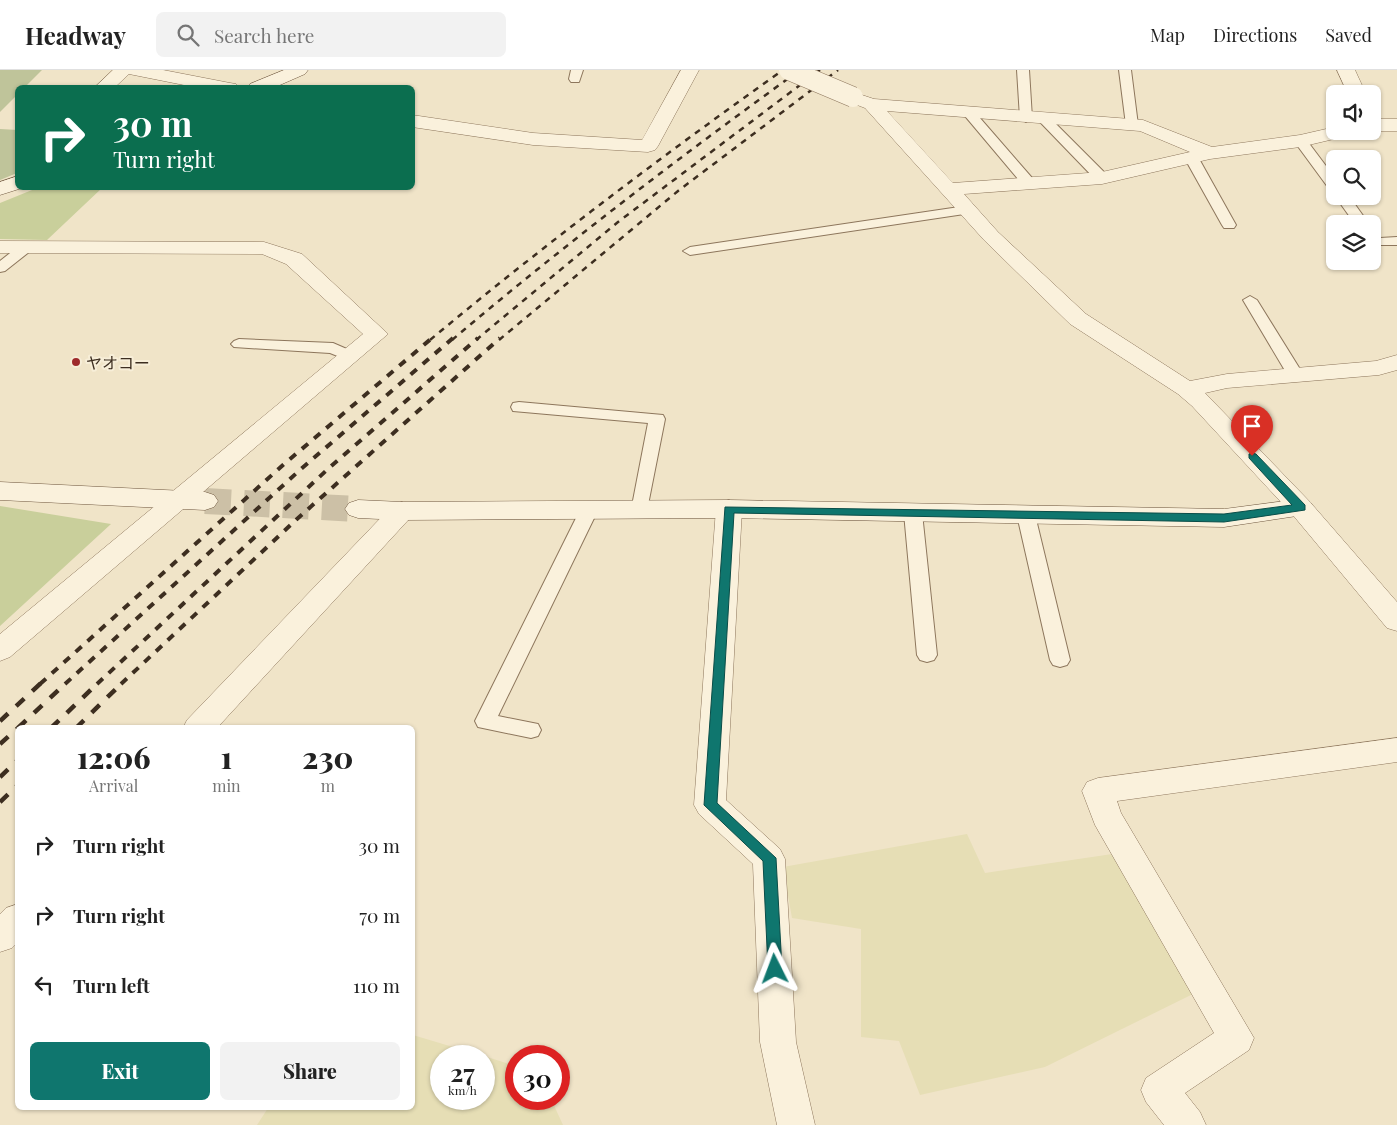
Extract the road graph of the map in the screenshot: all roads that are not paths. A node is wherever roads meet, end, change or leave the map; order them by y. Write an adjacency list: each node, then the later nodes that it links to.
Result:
1 (123, 70): 9 (street)
2 (135, 70): 10 (street)
3 (299, 70): 11 (street)
4 (690, 70): 16 (street)
5 (789, 70): 13 (street, bridge)
6 (1023, 70): 15 (lane)
7 (1125, 70): 19 (lane)
8 (1346, 70): 12 (street)
9 (107, 85)
10 (214, 85)
11 (263, 85)
12 (1353, 85)
13 (862, 100): 14 (street); 29 (street)
14 (969, 113): 15 (street); 26 (lane)
15 (1035, 119): 19 (street); 25 (lane)
16 (415, 121)
17 (1381, 125): 18 (street)
18 (1397, 125)
19 (1132, 126): 22 (street)
20 (1326, 135): 21 (street)
21 (1300, 141): 22 (street); 24 (lane)
22 (1210, 153): 23 (street)
23 (1190, 157): 25 (street); 31 (lane)
24 (1326, 175)
25 (1102, 178): 26 (street)
26 (1028, 182): 29 (street)
27 (15, 183): 28 (street)
28 (0, 189)
29 (947, 189): 30 (street)
30 (966, 210): 36 (lane); 43 (street)
31 (1229, 225)
32 (1397, 241): 33 (lane)
33 (1381, 242)
34 (0, 247): 35 (street)
35 (24, 249): 37 (lane); 40 (street)
36 (690, 252)
37 (0, 268)
38 (1250, 300): 42 (lane)
39 (239, 344): 40 (lane)
40 (350, 356): 46 (street)
41 (1397, 362): 42 (street)
42 (1295, 374): 43 (street)
43 (1186, 389): 48 (street)
44 (519, 407): 53 (lane)
45 (0, 491): 46 (street)
46 (176, 500): 47 (street); 58 (street)
47 (205, 501)
48 (1301, 508): 55 (street); 56 (street)
49 (358, 509): 52 (street)
50 (729, 509): 53 (street); 54 (street); 66 (street)
51 (588, 510): 52 (street); 53 (street); 62 (lane)
52 (402, 511): 61 (street)
53 (640, 511)
54 (912, 513): 55 (street); 59 (lane)
55 (1026, 515): 60 (lane)
56 (1389, 599): 57 (street)
57 (1397, 621)
58 (0, 650)
59 (927, 655)
60 (1060, 660)
61 (201, 725)
62 (531, 730)
63 (1397, 750): 67 (street)
64 (15, 921): 65 (street)
65 (0, 937)
66 (796, 1125)
67 (1187, 1125)

